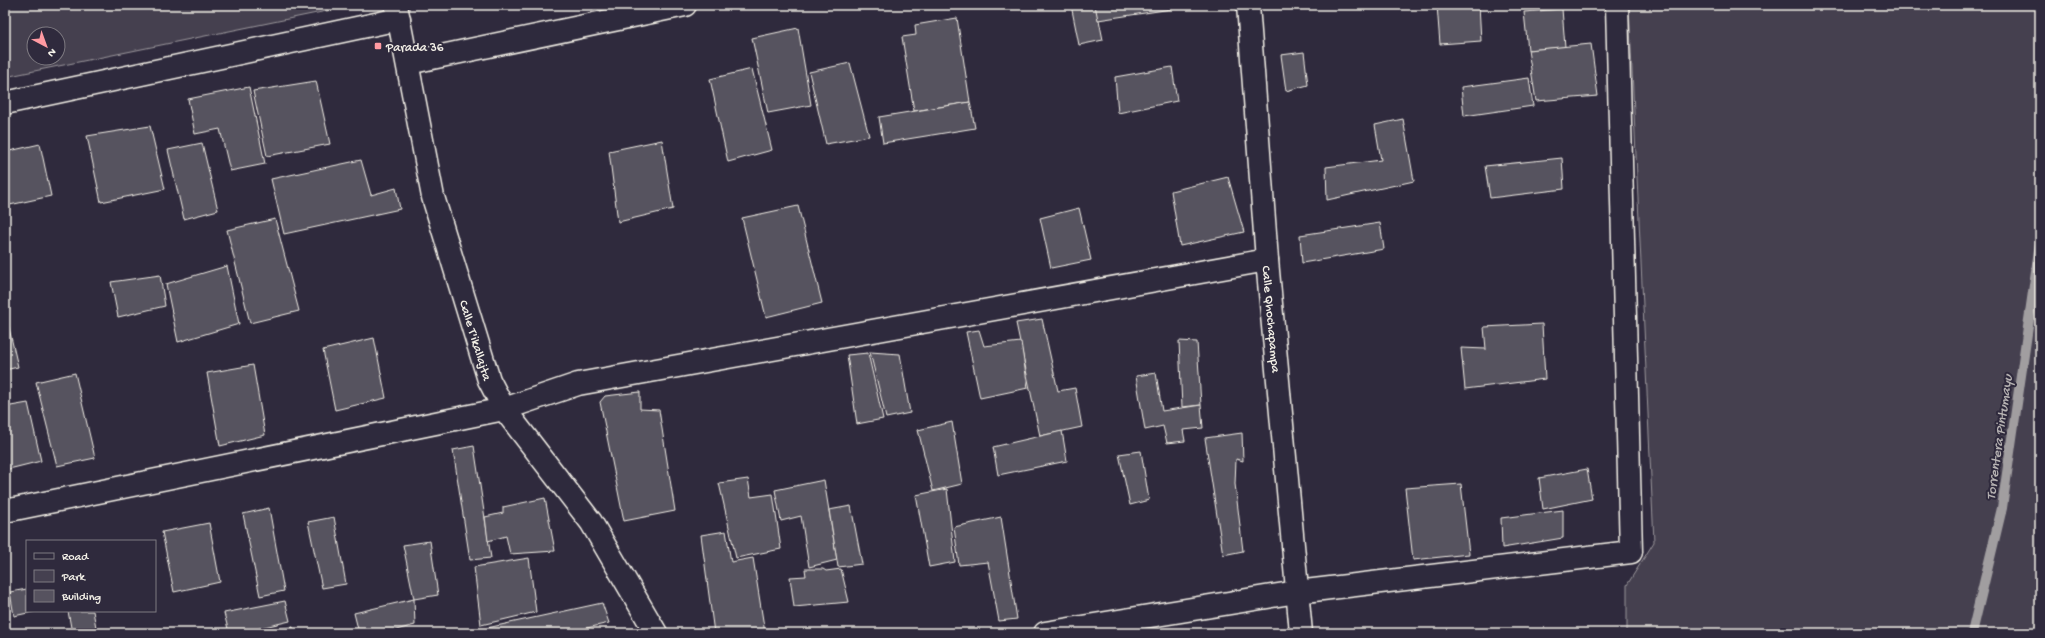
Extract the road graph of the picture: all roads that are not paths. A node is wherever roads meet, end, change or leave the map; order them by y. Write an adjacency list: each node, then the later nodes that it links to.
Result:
1 (685, 5): 5 (street)
2 (1248, 5): 7 (street, Calle Qhochapampa)
3 (1617, 5): 10 (street)
4 (398, 12): 5 (street, Calle T'ikallajta); 6 (street)
5 (408, 63): 8 (street, Calle T'ikallajta)
6 (5, 104)
7 (1267, 260): 8 (street); 10 (street, Calle Qhochapampa)
8 (504, 409): 9 (street); 11 (street, Calle T'ikallajta)
9 (5, 511)
10 (1296, 592): 12 (street); 13 (street, Calle Qhochapampa)
11 (656, 633)
12 (1045, 633)
13 (1301, 633)

